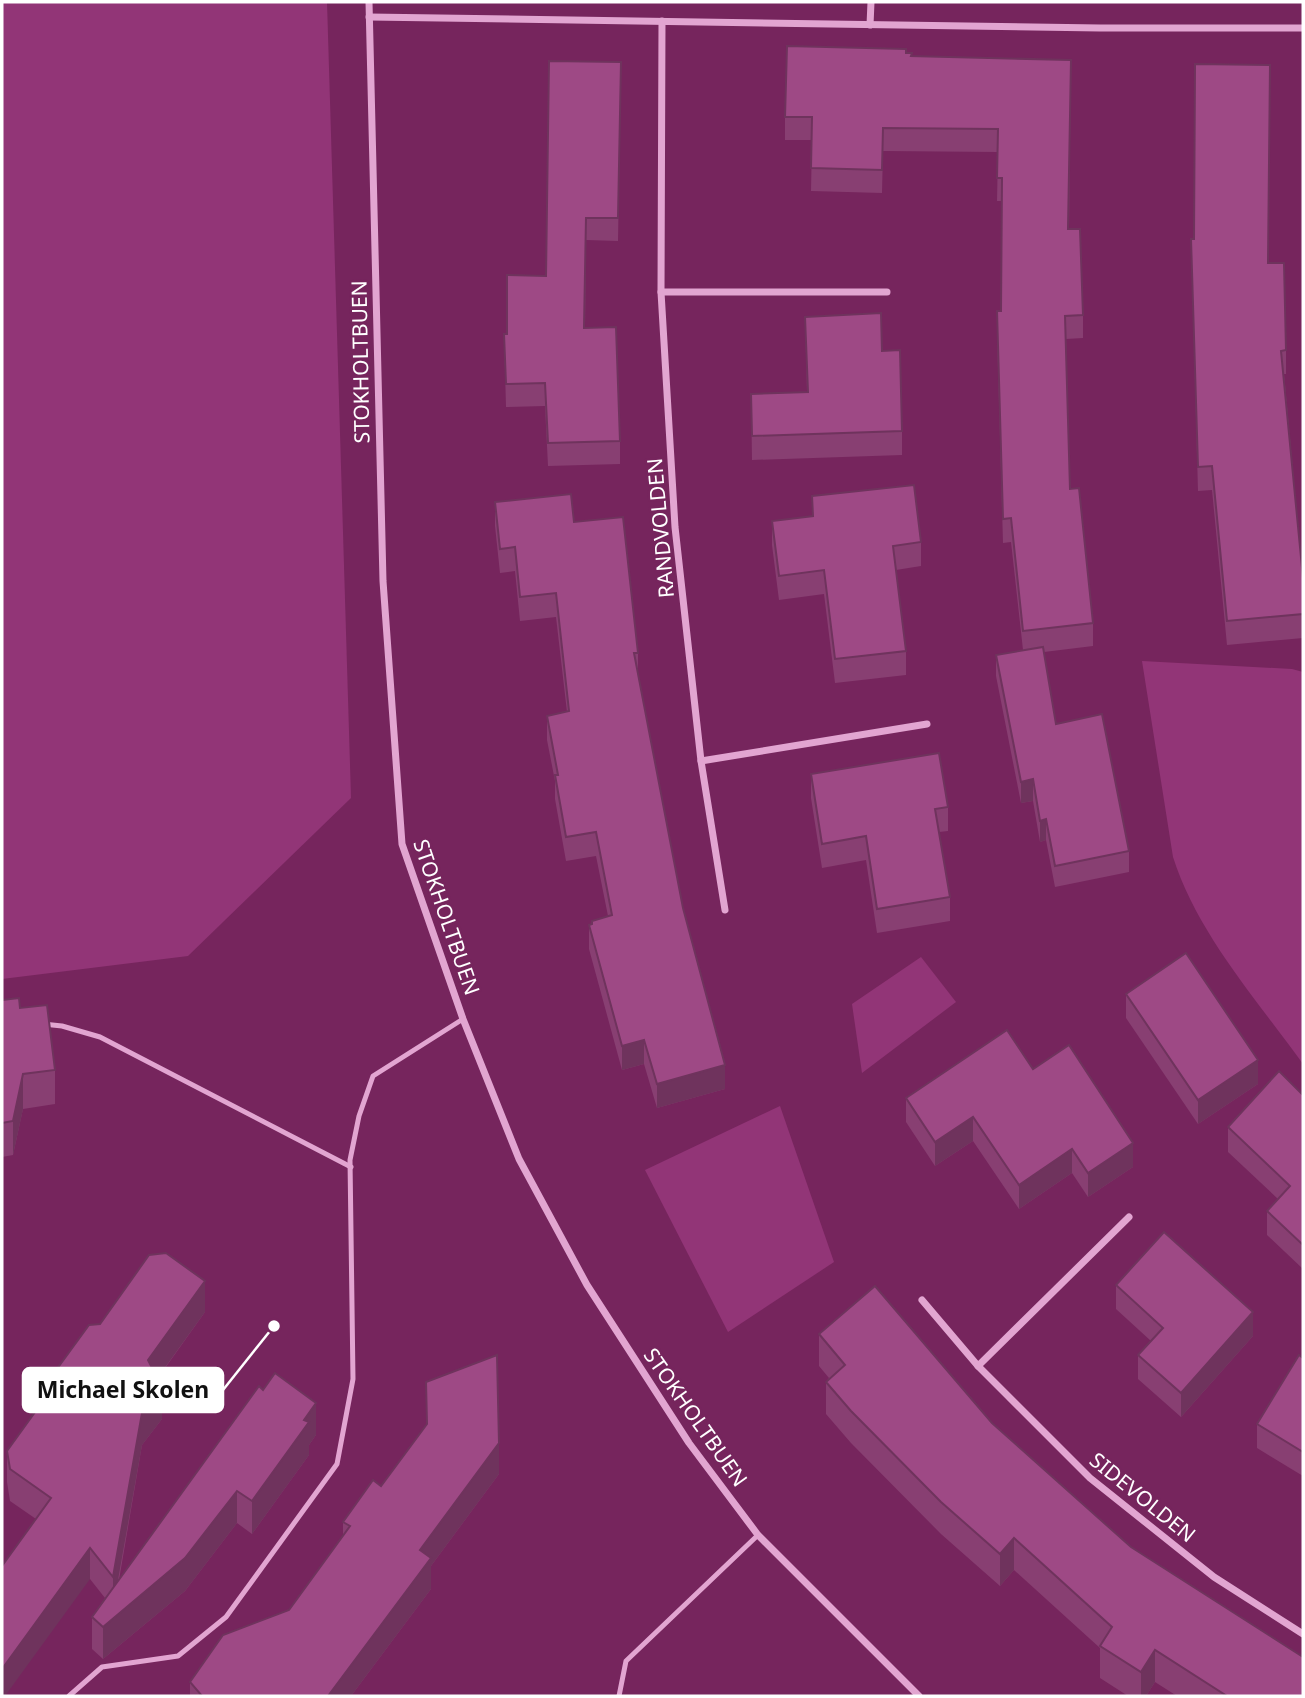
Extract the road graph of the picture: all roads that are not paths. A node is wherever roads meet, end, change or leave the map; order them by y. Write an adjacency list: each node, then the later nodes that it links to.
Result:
1 (369, 2): 3 (street, STOKHOLTBUEN)
2 (871, 2): 5 (street)
3 (369, 17): 4 (street); 12 (street, STOKHOLTBUEN)
4 (662, 21): 5 (street); 7 (street, RANDVOLDEN)
5 (870, 25): 6 (street)
6 (1303, 28)
7 (662, 292): 8 (street); 10 (street, RANDVOLDEN)
8 (887, 292)
9 (927, 724): 10 (street)
10 (701, 761): 11 (street, RANDVOLDEN)
11 (725, 910)
12 (463, 1019): 14 (lane); 18 (street, STOKHOLTBUEN)
13 (36, 1023): 14 (lane)
14 (351, 1167): 20 (lane)
15 (1129, 1217): 17 (street)
16 (922, 1300): 17 (street, SIDEVOLDEN)
17 (978, 1366): 19 (street, SIDEVOLDEN)
18 (758, 1535): 21 (lane); 22 (street, STOKHOLTBUEN)
19 (1303, 1633)
20 (69, 1696)
21 (619, 1696)
22 (919, 1696)

